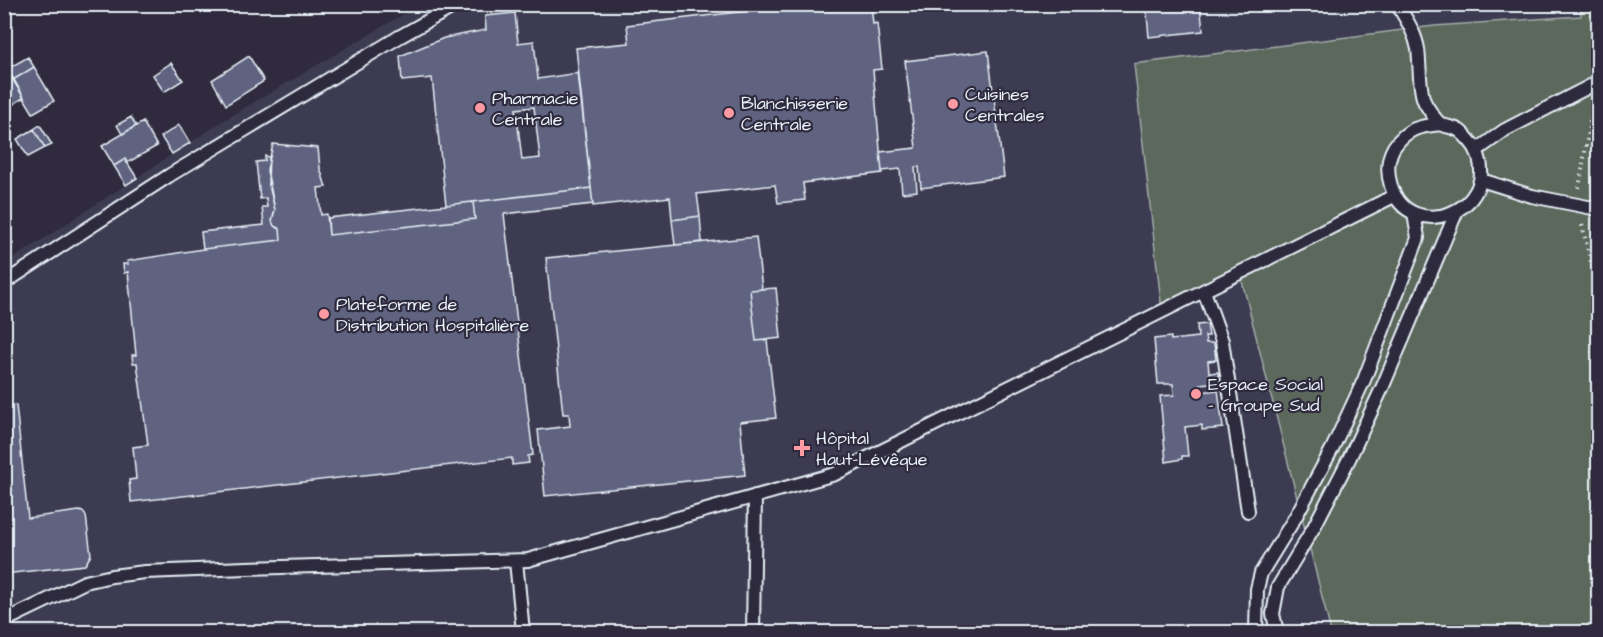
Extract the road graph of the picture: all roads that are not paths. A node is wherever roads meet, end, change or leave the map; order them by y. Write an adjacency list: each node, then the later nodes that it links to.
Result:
1 (458, 4): 11 (lane)
2 (1397, 4): 4 (lane)
3 (1599, 82): 5 (lane)
4 (1441, 124): 5 (lane); 7 (lane)
5 (1477, 150): 6 (lane)
6 (1480, 180): 8 (lane); 10 (lane)
7 (1394, 196): 9 (lane); 12 (lane)
8 (1599, 209)
9 (1414, 213): 10 (lane); 19 (lane)
10 (1456, 213): 20 (lane)
11 (4, 283)
12 (1204, 291): 13 (lane); 14 (lane)
13 (755, 496): 15 (lane); 18 (lane)
14 (1248, 511)
15 (516, 561): 16 (lane); 17 (lane)
16 (4, 621)
17 (523, 633)
18 (753, 633)
19 (1256, 633)
20 (1277, 633)

